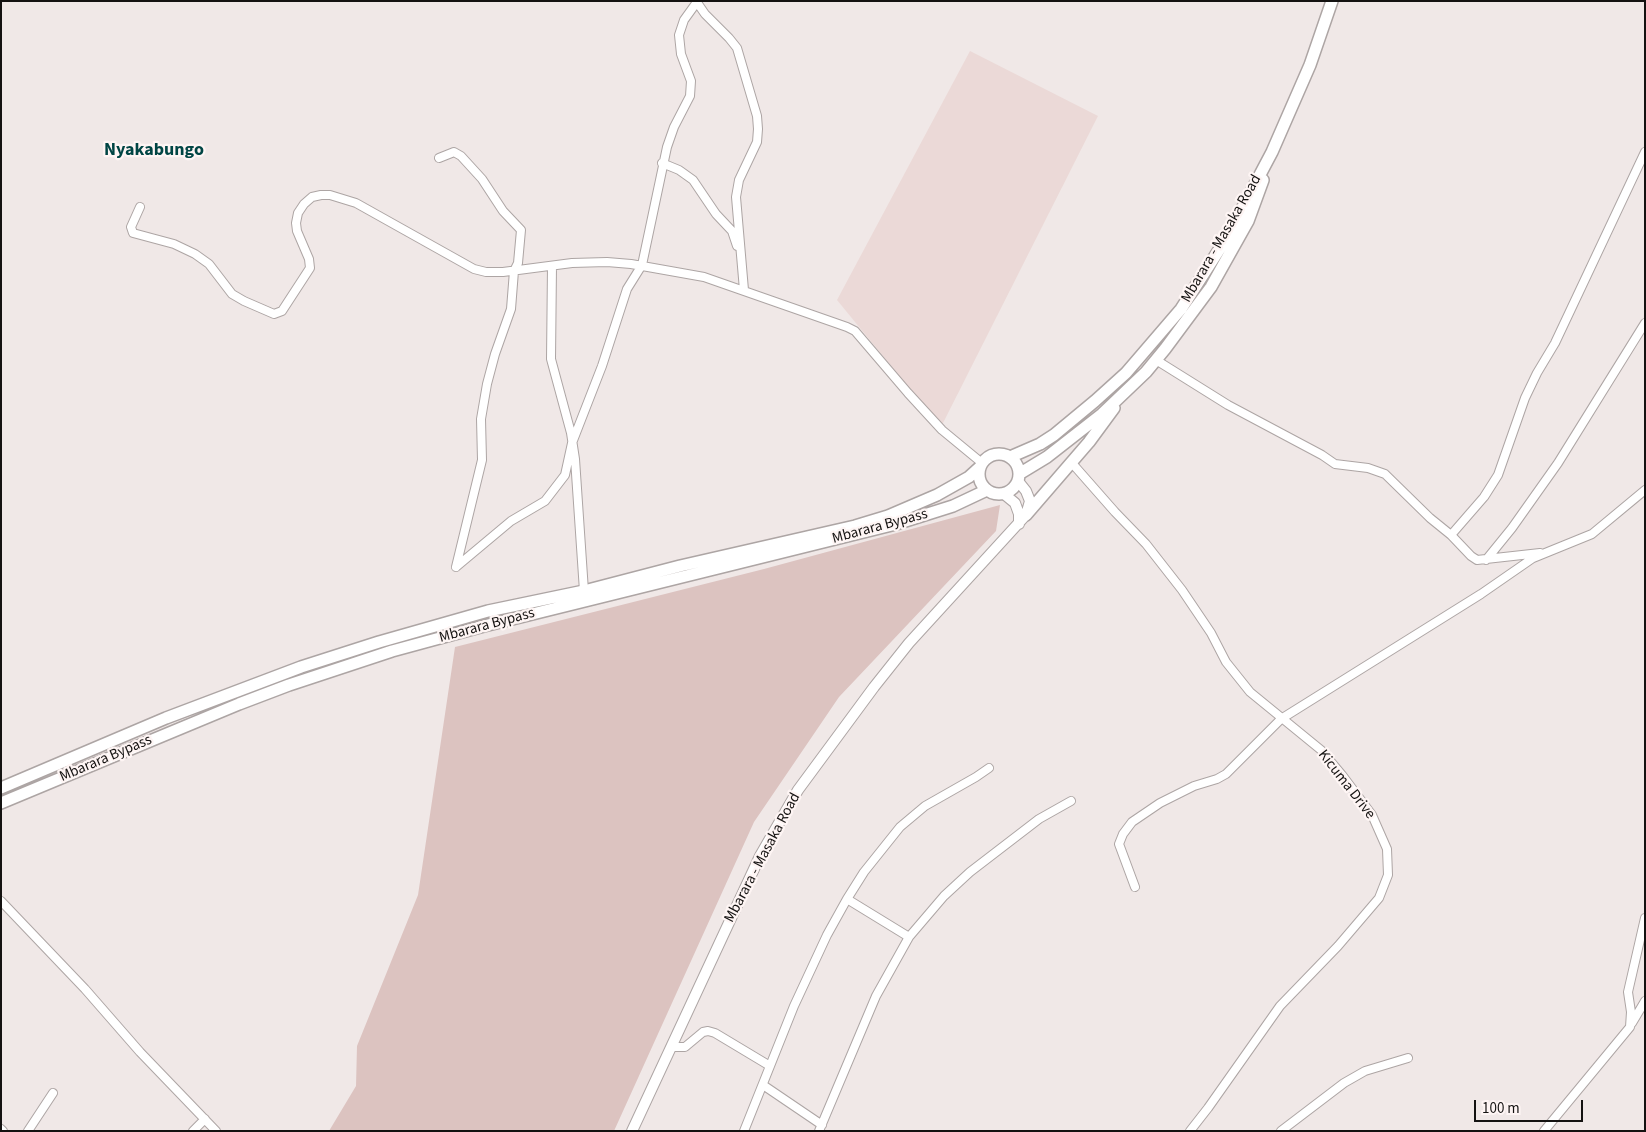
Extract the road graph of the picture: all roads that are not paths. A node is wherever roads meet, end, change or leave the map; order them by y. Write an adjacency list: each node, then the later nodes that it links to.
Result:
1 (1332, 1): 3 (highway, Mbarara - Masaka Road)
2 (697, 2): 6 (street); 9 (street)
3 (1272, 152): 15 (highway, Mbarara - Masaka Road); 20 (highway, Mbarara - Masaka Road)
4 (1645, 152): 7 (street)
5 (439, 158): 12 (street)
6 (662, 163): 9 (street); 11 (street)
7 (1642, 164): 28 (street)
8 (140, 207): 12 (street)
9 (741, 256): 13 (street)
10 (552, 266): 11 (street); 12 (street); 19 (street)
11 (642, 266): 13 (street); 19 (street)
12 (514, 271): 19 (street)
13 (744, 290): 22 (street)
14 (1645, 323): 30 (street)
15 (1156, 360): 16 (highway, Mbarara - Masaka Road); 28 (street)
16 (1123, 394): 17 (highway, Mbarara - Masaka Road); 18 (highway)
17 (1080, 432): 18 (highway); 23 (highway, Mbarara - Masaka Road)
18 (1089, 442): 21 (highway)
19 (572, 443): 31 (street)
20 (1010, 457): 22 (highway); 23 (highway)
21 (1071, 462): 27 (highway); 32 (street, Kicuma Drive)
22 (981, 465): 24 (highway); 31 (highway, Mbarara Bypass)
23 (1019, 478): 26 (highway); 27 (main road)
24 (987, 490): 26 (highway); 36 (highway, Mbarara Bypass)
25 (1645, 490): 29 (street)
26 (1004, 494): 27 (main road)
27 (1022, 520): 44 (main road, Mbarara - Masaka Road)
28 (1452, 535): 30 (street)
29 (1544, 552): 30 (street); 32 (street)
30 (1486, 560)
31 (584, 591): 34 (highway, Mbarara Bypass)
32 (1281, 719): 37 (street); 56 (street, Kicuma Drive)
33 (988, 768): 38 (street)
34 (1, 788)
35 (1071, 801): 41 (street)
36 (1, 804)
37 (1134, 887)
38 (847, 899): 41 (street); 46 (street)
39 (1, 901): 49 (street)
40 (1645, 918): 43 (street)
41 (909, 937): 50 (street)
42 (1645, 1001): 43 (street)
43 (1630, 1027): 58 (street)
44 (671, 1047): 46 (street); 54 (main road, Mbarara - Masaka Road)
45 (1408, 1058): 57 (street)
46 (770, 1066): 47 (street)
47 (763, 1084): 50 (street); 55 (street)
48 (53, 1093): 51 (street)
49 (205, 1119): 52 (street); 53 (street)
50 (820, 1128)
51 (28, 1131)
52 (193, 1131)
53 (216, 1131)
54 (632, 1131)
55 (744, 1131)
56 (1190, 1131)
57 (1281, 1131)
58 (1544, 1131)

